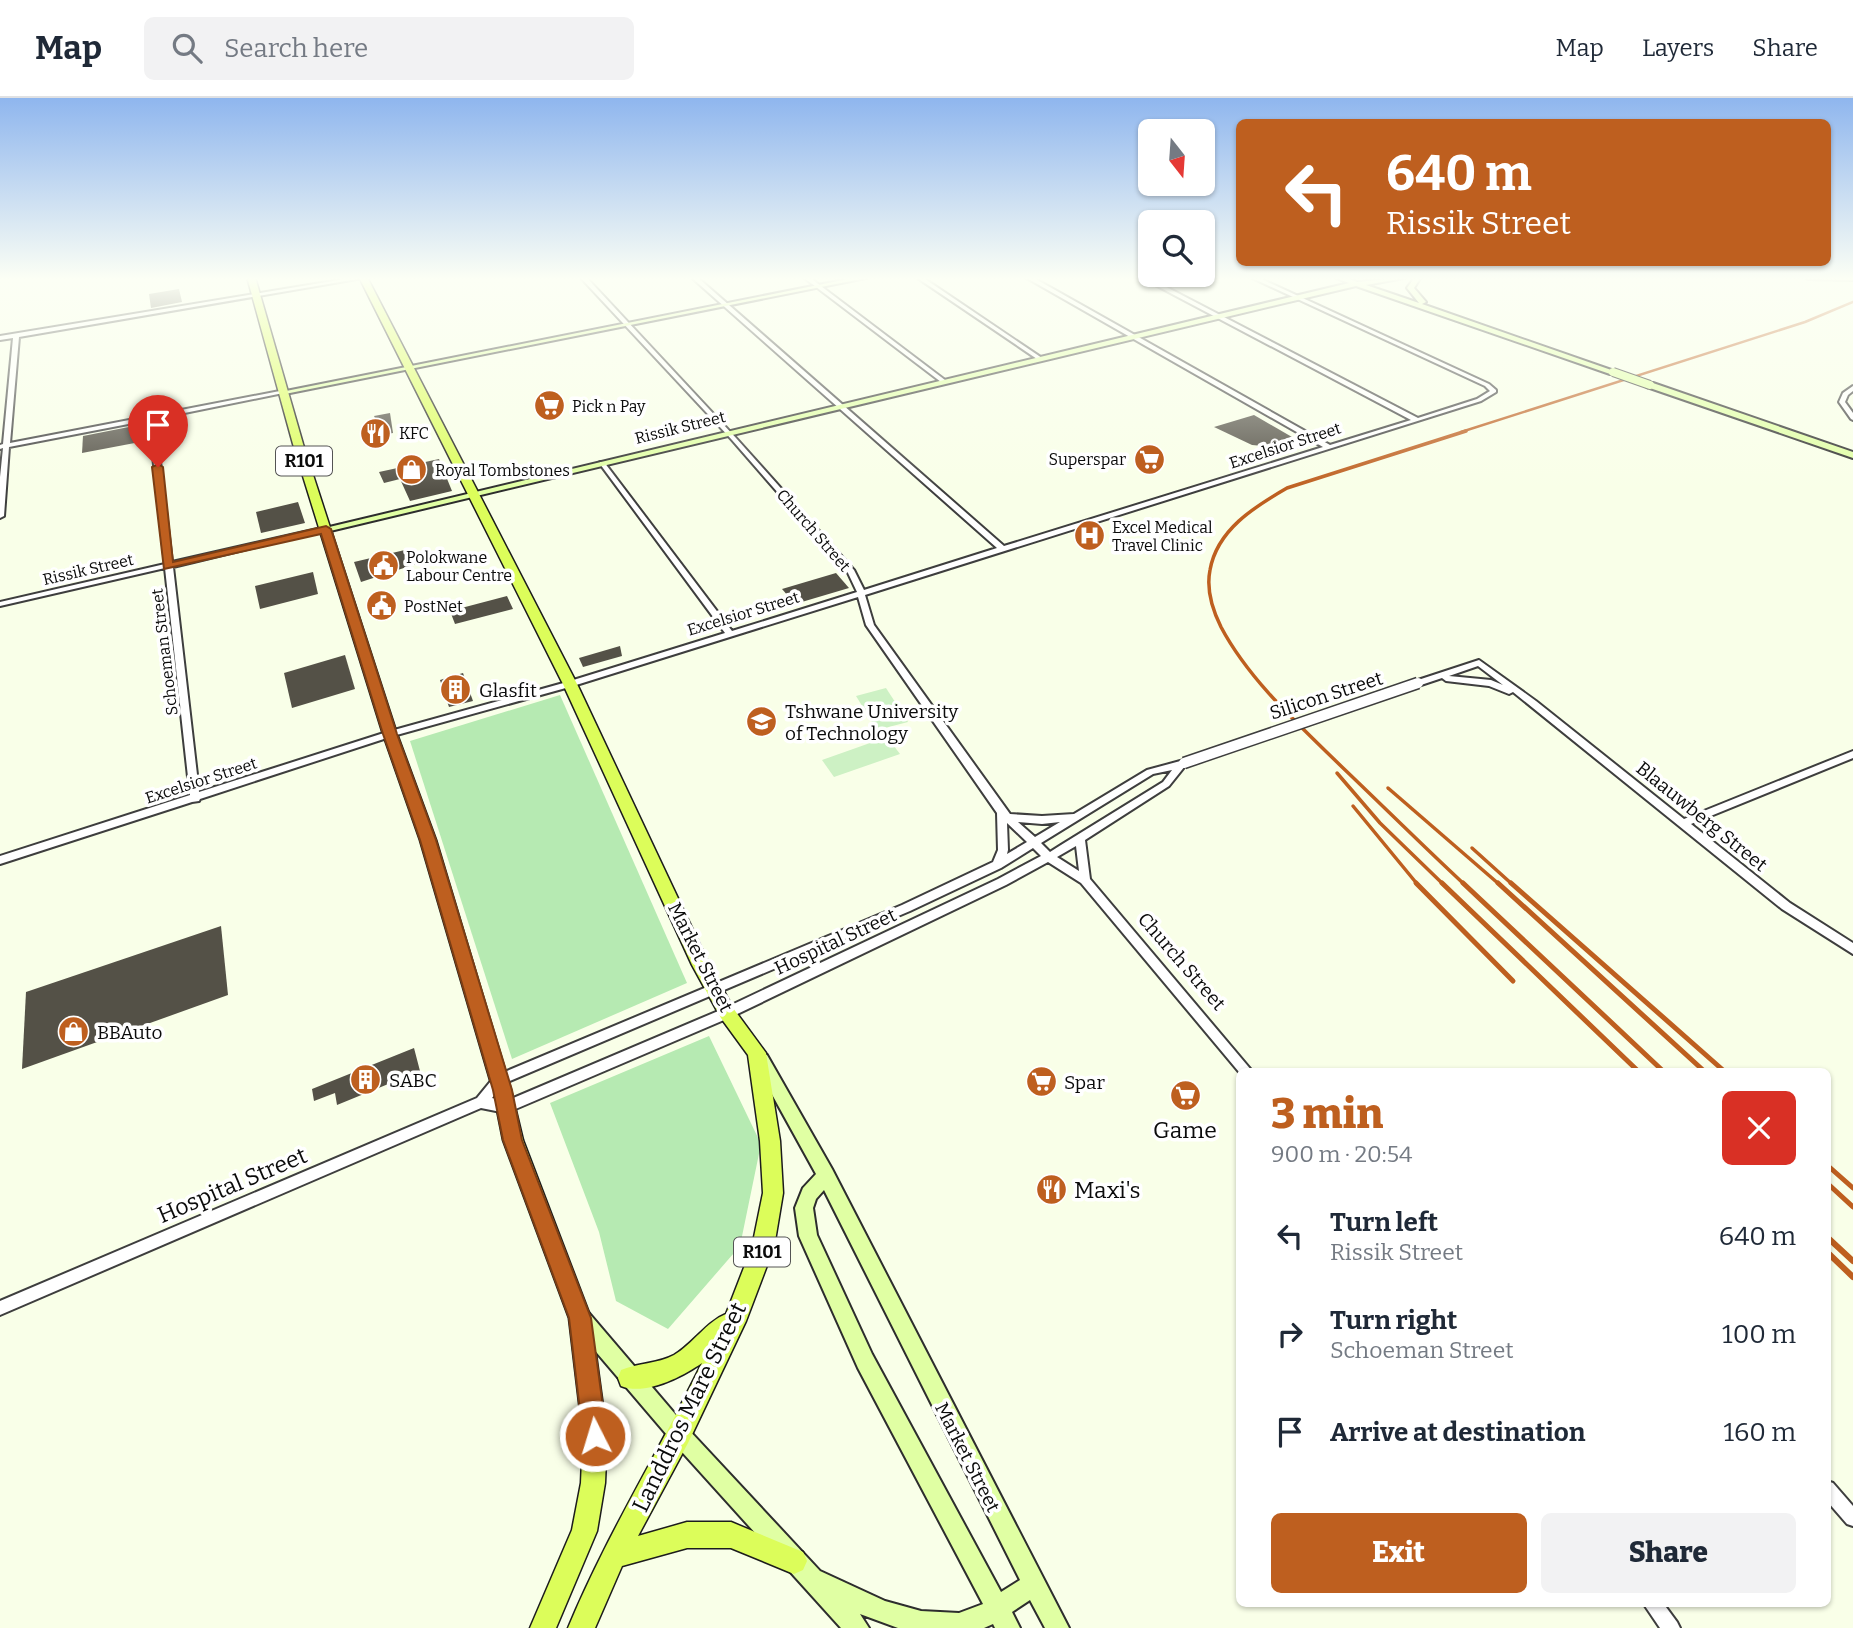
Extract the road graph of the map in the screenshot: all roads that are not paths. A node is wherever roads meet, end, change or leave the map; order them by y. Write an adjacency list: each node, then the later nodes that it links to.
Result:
1 (15, 348): 27 (street)
2 (272, 348): 21 (main road, R101)
3 (397, 348): 16 (main road, Market Street / R101)
4 (513, 348): 16 (main road)
5 (649, 348): 26 (street, Church Street)
6 (775, 348): 22 (street)
7 (900, 348): 18 (street)
8 (1025, 348): 15 (street)
9 (1079, 348): 15 (main road, Rissik Street)
10 (1157, 348): 29 (street)
11 (1282, 348): 25 (street)
12 (1408, 348): 25 (street, Excelsior Street)
13 (1550, 348): 17 (main road)
14 (1553, 348): 17 (main road)
15 (1039, 358): 18 (main road, Rissik Street)
16 (407, 369): 21 (main road); 33 (main road, Market Street / R101)
17 (1617, 371): 19 (main road, bridge)
18 (943, 381): 22 (main road, Rissik Street)
19 (1654, 384): 30 (main road); 31 (main road)
20 (1853, 388): 24 (street)
21 (285, 392): 23 (street); 35 (main road, R101)
22 (840, 405): 26 (main road, Rissik Street); 36 (street)
23 (152, 418): 27 (street); 37 (street, Schoeman Street)
24 (1853, 418)
25 (1417, 420): 29 (street, Excelsior Street)
26 (727, 432): 32 (main road, Rissik Street); 38 (street, Church Street)
27 (9, 445): 28 (street); 34 (street)
28 (0, 447)
29 (1328, 447): 36 (street, Excelsior Street)
30 (1853, 449)
31 (1853, 455)
32 (602, 463): 33 (main road, Rissik Street); 40 (street)
33 (472, 494): 35 (main road, Rissik Street); 43 (main road, Market Street / R101)
34 (0, 516)
35 (326, 529): 37 (street, Rissik Street); 45 (main road, R101)
36 (1002, 549): 38 (street, Excelsior Street)
37 (168, 567): 39 (street, Rissik Street); 48 (street, Schoeman Street)
38 (863, 592): 40 (street, Excelsior Street); 49 (street, Church Street)
39 (0, 604)
40 (730, 634): 43 (street, Excelsior Street)
41 (1479, 663): 42 (street, Silicon Street); 44 (street, Blaauwberg Street)
42 (1436, 678): 44 (street, Blaauwberg Street); 47 (street, Silicon Street, bridge)
43 (570, 684): 45 (street, Excelsior Street); 59 (main road, Market Street / R101)
44 (1533, 703): 51 (street, Blaauwberg Street)
45 (390, 734): 48 (street, Excelsior Street); 63 (main road, R101)
46 (1853, 754): 51 (street)
47 (1183, 763): 50 (street, Hospital Street); 52 (street, Hospital Street)
48 (195, 799): 55 (street, Excelsior Street)
49 (1004, 815): 50 (street); 53 (street, Church Street); 56 (street)
50 (1079, 816): 53 (street, Hospital Street)
51 (1683, 823): 58 (street, Blaauwberg Street)
52 (1080, 839): 54 (street, Hospital Street); 57 (street)
53 (1034, 844): 54 (street, Church Street); 56 (street, Hospital Street)
54 (1049, 857): 57 (street, Church Street); 60 (street, Hospital Street)
55 (0, 860)
56 (997, 865): 59 (street, Hospital Street)
57 (1085, 880): 62 (street, Church Street)
58 (1853, 949)
59 (714, 988): 60 (main road, Market Street / R101); 63 (street, Hospital Street)
60 (727, 1013): 61 (main road, Market Street / R101); 65 (street, Hospital Street)
61 (757, 1053): 66 (main road, Market Street); 68 (main road, Landdros Mare Street / R101)
62 (1243, 1068)
63 (499, 1080): 64 (street, Hospital Street); 65 (main road, R101)
64 (481, 1102): 65 (street); 67 (street, Hospital Street)
65 (506, 1107): 69 (main road, R101)
66 (826, 1175): 76 (main road, Market Street); 78 (main road)
67 (0, 1308)
68 (738, 1313): 70 (main road); 71 (main road, Landdros Mare Street / R101)
69 (580, 1318): 70 (main road); 79 (main road, R101)
70 (629, 1378): 71 (main road)
71 (680, 1435): 74 (main road, Landdros Mare Street / R101); 75 (main road)
72 (1831, 1493): 73 (street)
73 (1853, 1518)
74 (614, 1556): 75 (main road); 80 (main road, Landdros Mare Street / R101)
75 (802, 1570): 78 (main road); 81 (main road)
76 (1034, 1584): 78 (main road); 82 (main road, Market Street)
77 (1655, 1607): 83 (street)
78 (1003, 1618)
79 (543, 1628)
80 (580, 1628)
81 (857, 1628)
82 (1057, 1628)
83 (1671, 1628)

